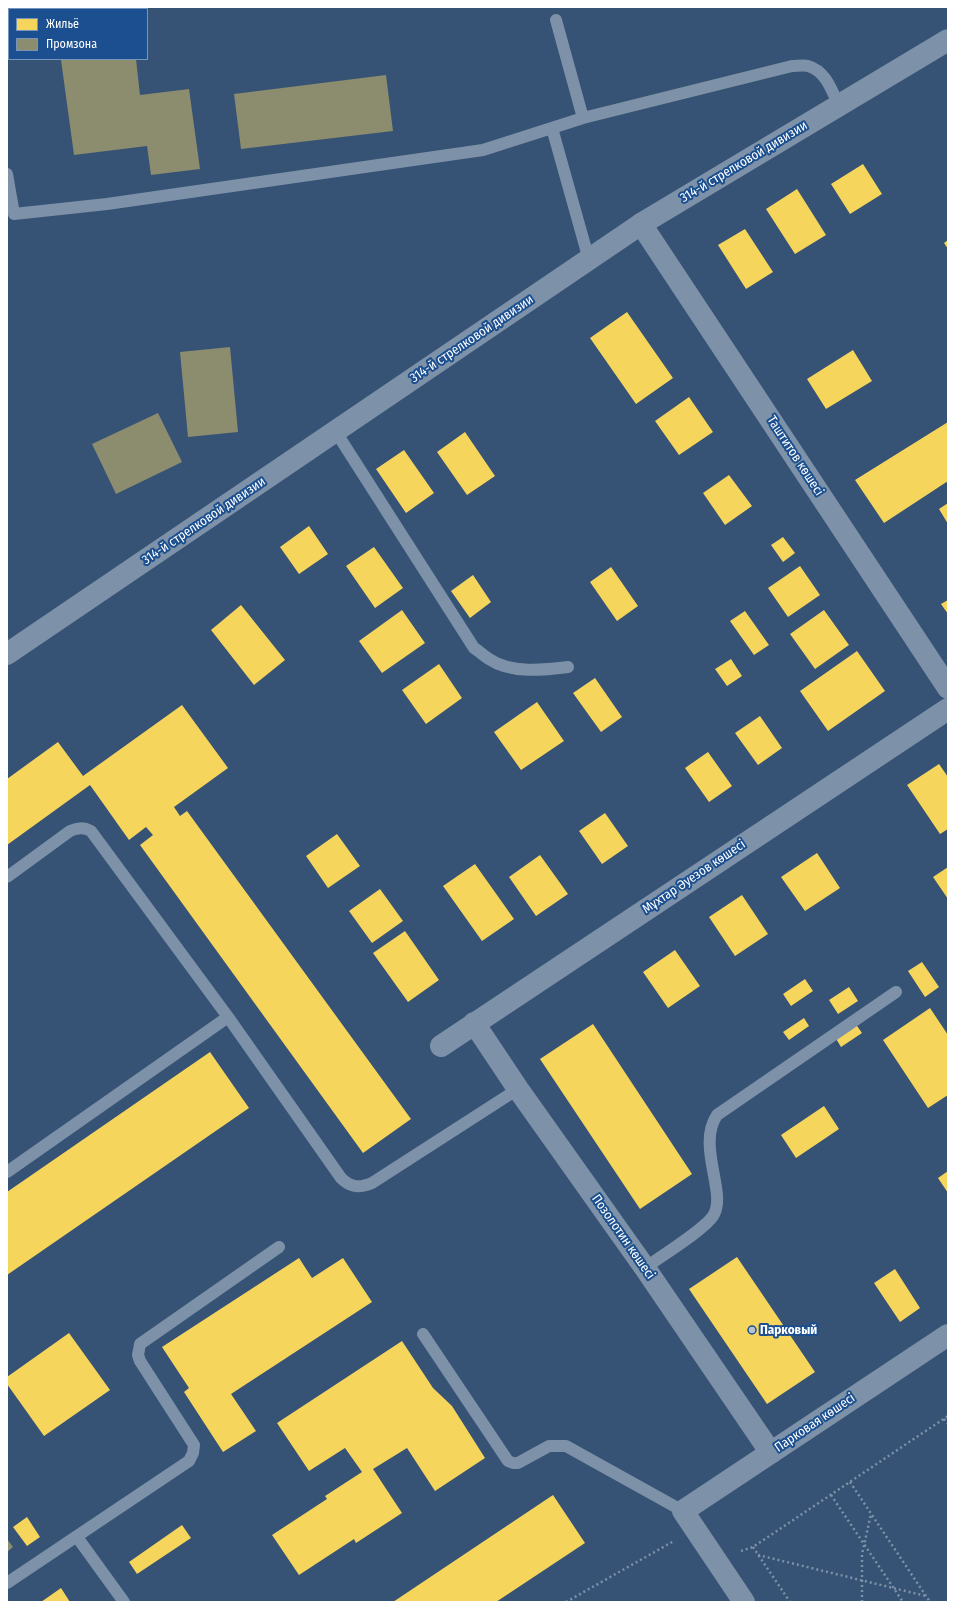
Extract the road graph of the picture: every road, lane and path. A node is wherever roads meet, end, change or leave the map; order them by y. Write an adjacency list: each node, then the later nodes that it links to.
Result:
1 (556, 20): 4 (lane)
2 (948, 40): 3 (street, 314-й стрелковой дивизии)
3 (839, 106): 4 (lane); 8 (street, 314-й стрелковой дивизии)
4 (583, 118): 5 (lane)
5 (552, 128): 7 (lane); 9 (lane)
6 (7, 174): 7 (lane)
7 (10, 214)
8 (642, 224): 9 (street, 314-й стрелковой дивизии); 13 (street, Таштитов көшесі)
9 (588, 260): 10 (street, 314-й стрелковой дивизии)
10 (336, 432): 11 (street, 314-й стрелковой дивизии); 12 (lane)
11 (7, 654)
12 (568, 667)
13 (948, 688)
14 (948, 709): 18 (street, Мұхтар Әуезов көшесі)
15 (7, 877): 17 (lane)
16 (896, 992): 23 (lane)
17 (228, 1017): 20 (lane); 21 (lane)
18 (474, 1024): 19 (street, Мұхтар Әуезов көшесі); 20 (street, Позолотин көшесі)
19 (441, 1046)
20 (518, 1089): 23 (street, Позолотин көшесі)
21 (7, 1172)
22 (279, 1247): 35 (lane)
23 (645, 1268): 29 (street, Позолотин көшесі)
24 (423, 1334): 32 (lane)
25 (948, 1335): 29 (street, Парковая көшесі)
26 (948, 1416): 27 (path)
27 (944, 1419): 28 (path); 30 (path)
28 (948, 1424)
29 (771, 1453): 32 (street, Парковая көшесі)
30 (850, 1482): 31 (path); 33 (path)
31 (831, 1495): 36 (path); 37 (path)
32 (683, 1511): 34 (street)
33 (871, 1514): 36 (path); 41 (path)
34 (695, 1529): 43 (path); 44 (street)
35 (77, 1537): 39 (lane); 42 (lane)
36 (864, 1545): 38 (path); 40 (path)
37 (758, 1555): 38 (path); 45 (path)
38 (861, 1580): 40 (path); 46 (path)
39 (7, 1583)
40 (893, 1588): 41 (path); 47 (path)
41 (926, 1596): 48 (path)
42 (124, 1602)
43 (566, 1602)
44 (744, 1602)
45 (790, 1602)
46 (862, 1602)
47 (903, 1602)
48 (930, 1602)

